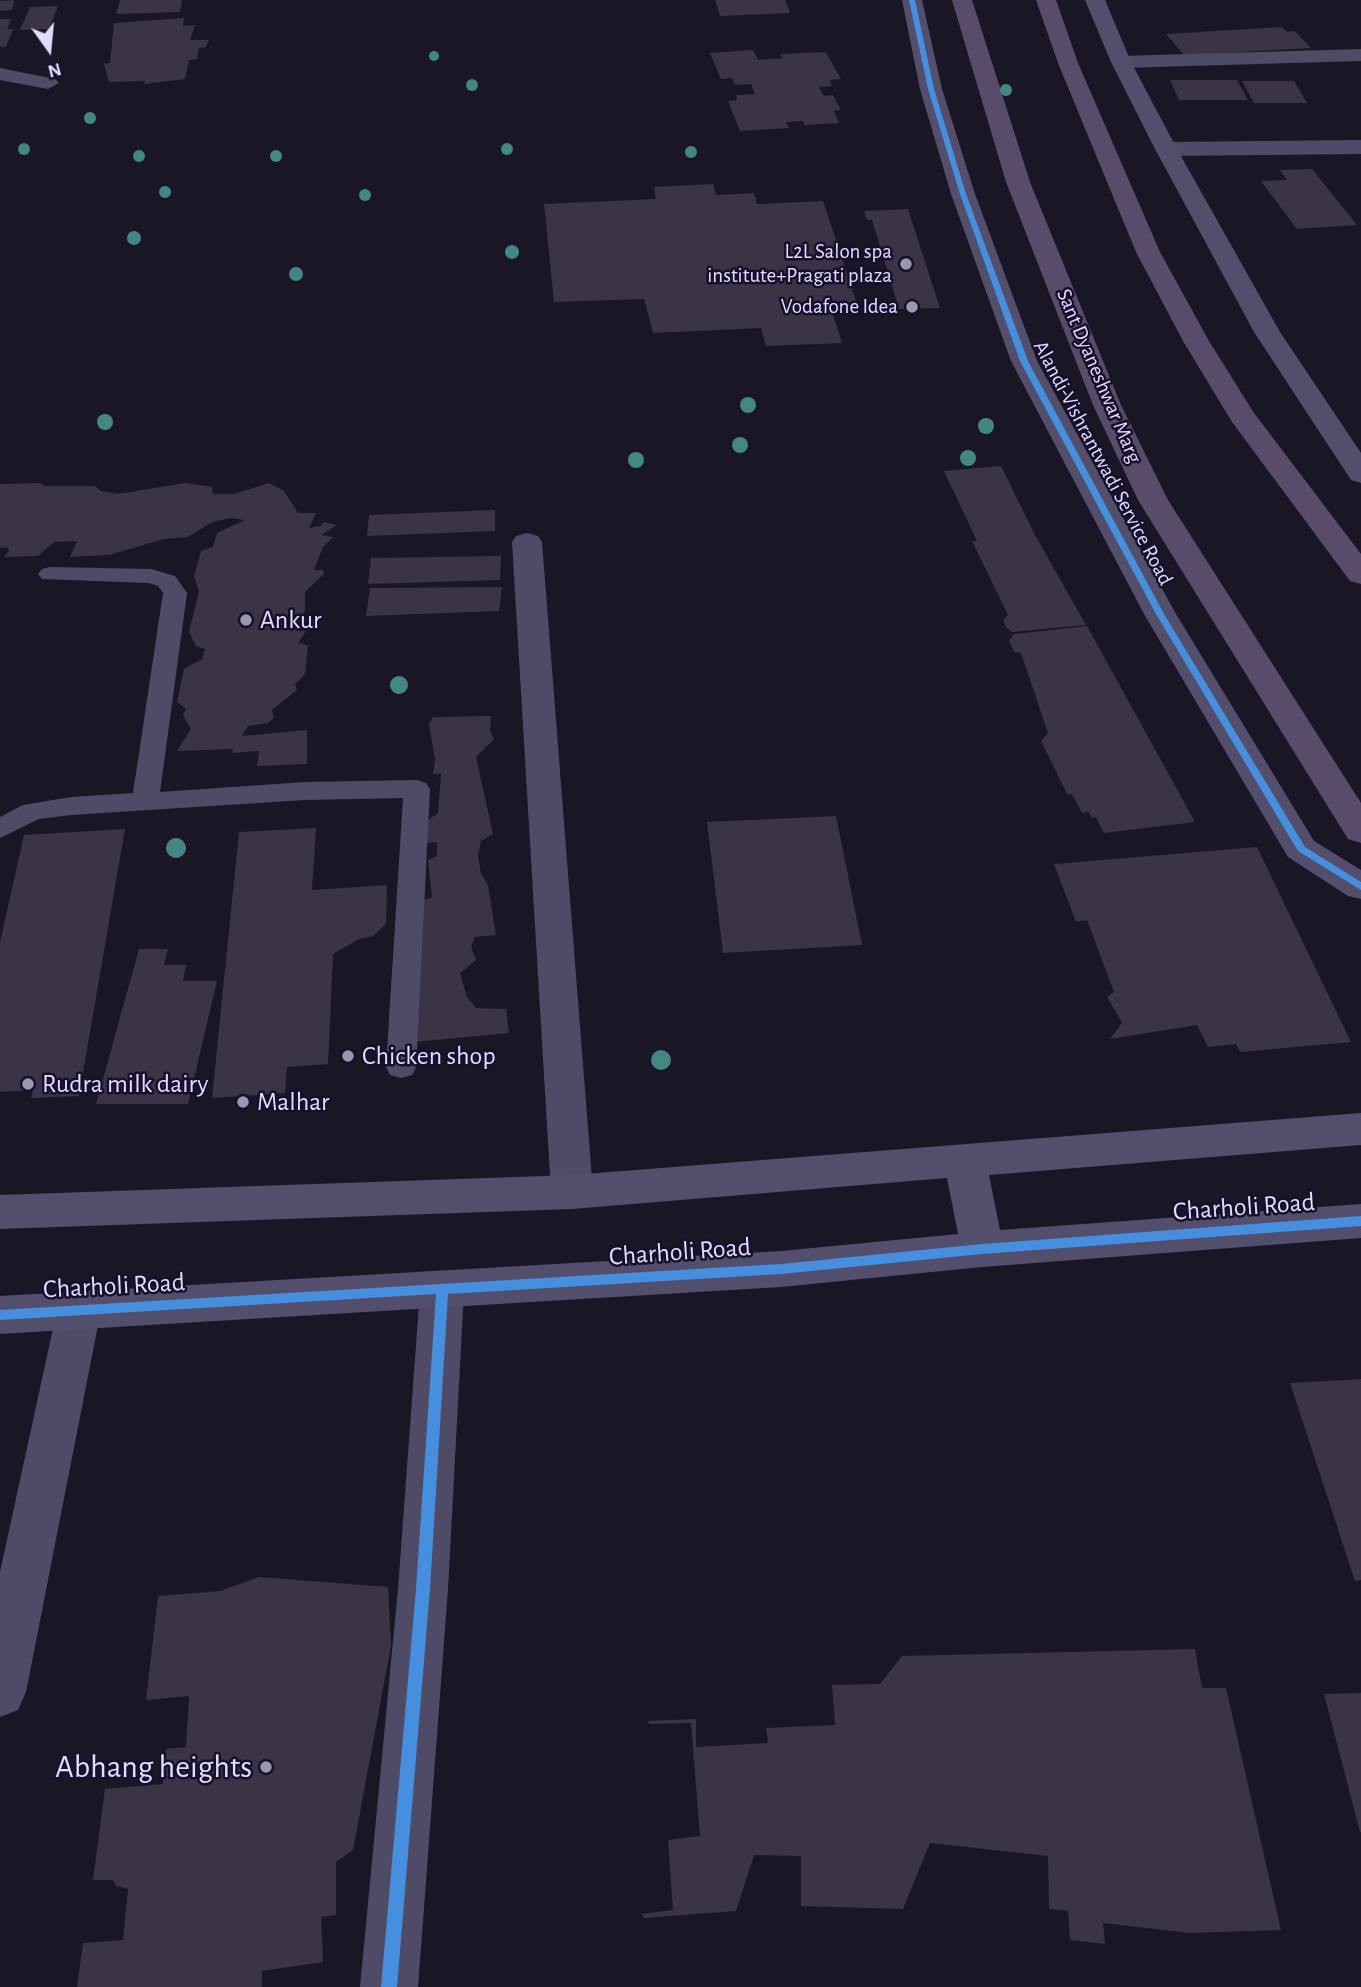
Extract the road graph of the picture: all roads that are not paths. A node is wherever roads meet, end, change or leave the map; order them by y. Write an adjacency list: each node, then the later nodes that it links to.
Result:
1 (912, 0): 18 (street, Alandi-Vishrantwadi Service Road)
2 (962, 0): 17 (main road, Sant Dyaneshwar Marg)
3 (1045, 0): 14 (main road)
4 (1095, 0): 6 (street)
5 (1361, 55): 6 (street)
6 (1121, 62): 10 (street)
7 (0, 74): 8 (street)
8 (48, 83)
9 (1361, 147): 10 (street)
10 (1166, 149): 11 (street)
11 (1361, 474)
12 (527, 542): 22 (street)
13 (50, 574): 15 (lane)
14 (1361, 575)
15 (145, 801): 16 (lane); 19 (lane)
16 (0, 829)
17 (1361, 831)
18 (1361, 887)
19 (401, 1067)
20 (1361, 1129): 21 (street)
21 (965, 1161): 22 (street); 25 (street)
22 (572, 1192): 23 (street)
23 (0, 1212)
24 (1361, 1221): 25 (street, Charholi Road)
25 (982, 1250): 26 (street, Charholi Road)
26 (442, 1291): 27 (street, Charholi Road); 30 (street)
27 (79, 1310): 28 (street, Charholi Road); 29 (street)
28 (0, 1315)
29 (0, 1692)
30 (389, 1987)

